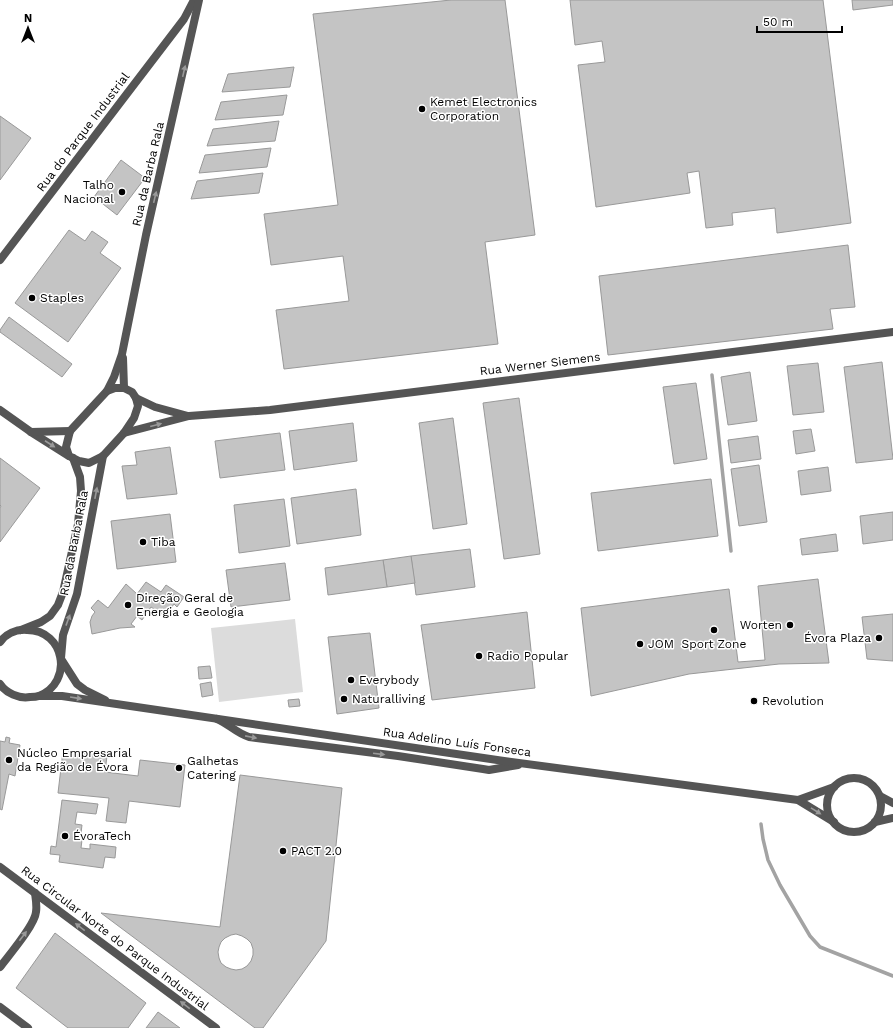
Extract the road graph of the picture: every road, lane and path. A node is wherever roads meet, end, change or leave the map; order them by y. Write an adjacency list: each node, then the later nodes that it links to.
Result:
1 (187, 0): 4 (street)
2 (194, 0): 4 (street)
3 (199, 0): 7 (street, Rua da Barba Rala, one-way to 3)
4 (184, 19): 5 (street, Rua do Parque Industrial)
5 (0, 260)
6 (893, 332): 12 (street, Rua Werner Siemens)
7 (122, 354): 8 (street, Rua da Barba Rala); 9 (street, Rua da Barba Rala)
8 (124, 388): 9 (street); 10 (street, Rua Werner Siemens)
9 (107, 392): 13 (street)
10 (136, 398): 12 (street, Rua Werner Siemens); 15 (street)
11 (0, 410): 14 (street)
12 (189, 416): 15 (street, Rua Werner Siemens, one-way to 12)
13 (70, 431): 14 (street); 17 (street, Rua da Barba Rala)
14 (31, 432): 17 (street, one-way to 17)
15 (124, 433): 16 (street)
16 (103, 456): 17 (street); 20 (street, Rua da Barba Rala, one-way to 16)
17 (71, 457): 18 (street, Rua da Barba Rala)
18 (21, 630): 19 (street, Rua da Barba Rala); 20 (street, Rua Adelino Luís Fonseca)
19 (0, 642)
20 (61, 658): 22 (street, Rua da Barba Rala); 23 (street, Rua Adelino Luís Fonseca)
21 (1, 686): 22 (street, Rua Adelino Luís Fonseca)
22 (38, 696): 23 (street, Rua Adelino Luís Fonseca, one-way to 23)
23 (113, 704): 24 (street, Rua Adelino Luís Fonseca)
24 (217, 719): 25 (street, Rua Adelino Luís Fonseca); 25 (street, one-way to 25)
25 (528, 764): 28 (street, Rua Adelino Luís Fonseca)
26 (834, 787): 27 (street); 28 (street, Rua Adelino Luís Fonseca); 31 (street)
27 (880, 796): 29 (street); 32 (street)
28 (798, 800): 31 (street, Rua Adelino Luís Fonseca, one-way to 31)
29 (893, 802)
30 (893, 818): 32 (street)
31 (834, 822): 32 (street)
32 (875, 822)
33 (0, 867): 34 (street, Rua Circular Norte do Parque Industrial)
34 (35, 893): 35 (street, one-way to 34); 38 (street, Rua Circular Norte do Parque Industrial, one-way to 34)
35 (0, 967)
36 (0, 1007): 37 (street)
37 (28, 1028)
38 (216, 1028)

